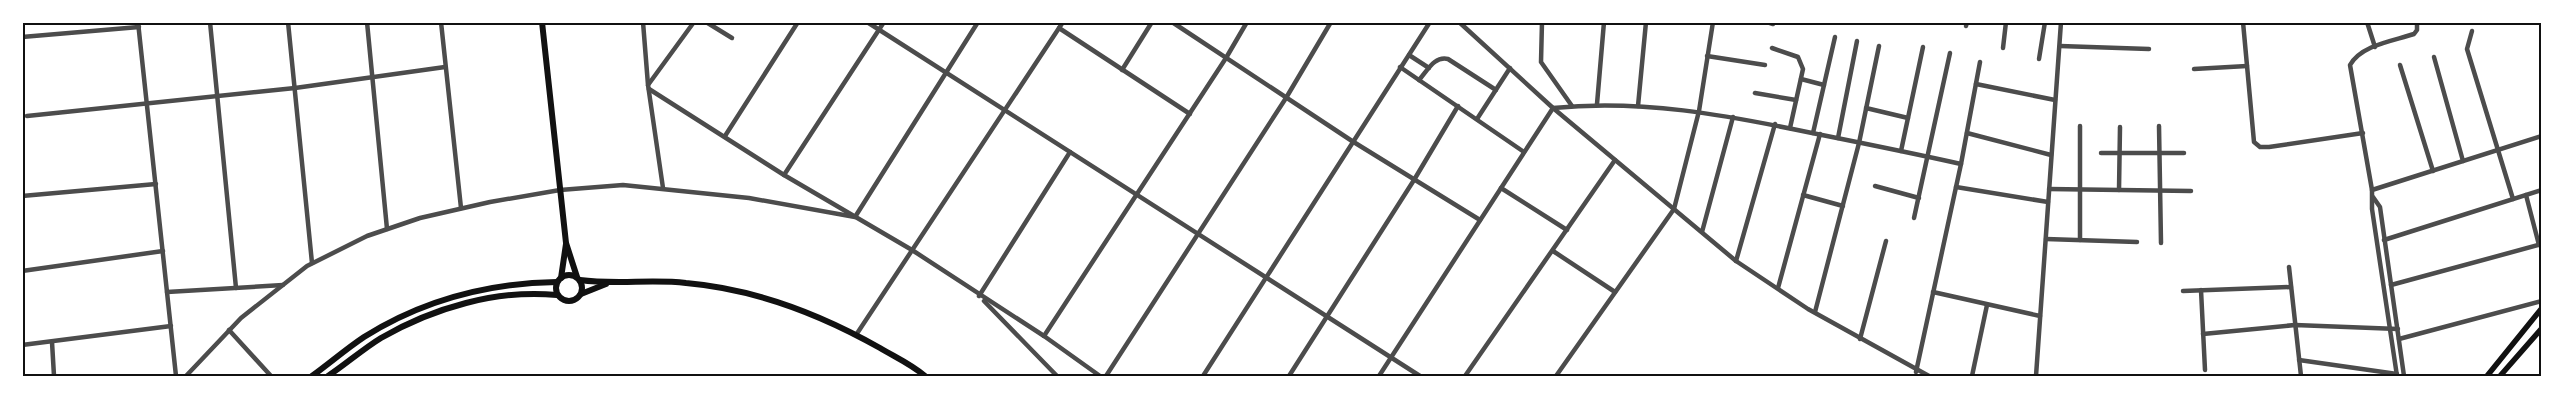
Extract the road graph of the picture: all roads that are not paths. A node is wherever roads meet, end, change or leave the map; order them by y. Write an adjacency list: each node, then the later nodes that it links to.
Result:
1 (210, 22): 73 (street)
2 (288, 22): 70 (street)
3 (367, 22): 64 (street)
4 (440, 22): 57 (street)
5 (542, 22): 128 (main road)
6 (643, 22): 69 (street)
7 (694, 22): 69 (street)
8 (706, 22): 38 (street)
9 (798, 22): 100 (street)
10 (867, 22): 34 (street)
11 (884, 22): 34 (street)
12 (978, 22): 63 (street)
13 (1063, 22): 33 (street)
14 (1152, 22): 62 (street)
15 (1172, 22): 51 (street)
16 (1247, 22): 51 (street)
17 (1331, 22): 74 (street)
18 (1430, 22): 48 (street)
19 (1459, 22): 60 (street)
20 (1542, 22): 80 (street)
21 (1604, 22): 77 (street)
22 (1646, 22): 81 (street)
23 (1713, 22): 49 (street)
24 (1767, 22): 31 (street)
25 (2006, 22): 45 (street)
26 (2045, 22): 52 (street)
27 (2061, 22): 41 (street)
28 (2243, 22): 56 (street)
29 (2367, 22): 43 (street)
30 (2417, 22): 43 (street)
31 (1773, 24)
32 (139, 25): 37 (street); 78 (street)
33 (1059, 28): 62 (street); 84 (street)
34 (879, 30): 63 (street); 119 (street)
35 (2472, 31): 105 (street)
36 (1835, 36): 68 (street)
37 (22, 37)
38 (732, 38)
39 (1858, 41): 102 (street)
40 (1879, 46): 83 (street)
41 (2060, 46): 46 (street); 76 (street)
42 (1923, 47): 89 (street)
43 (2375, 47): 98 (street)
44 (1772, 48): 65 (street)
45 (2003, 48)
46 (2149, 49)
47 (1950, 53): 114 (street)
48 (1408, 55): 58 (street); 59 (street)
49 (1708, 56): 54 (street); 85 (street)
50 (2434, 57): 116 (street)
51 (1226, 58): 74 (street); 86 (street)
52 (2039, 59)
53 (1980, 62): 67 (street)
54 (1765, 65)
55 (2400, 65): 118 (street)
56 (2247, 66): 61 (street); 98 (street)
57 (446, 67): 64 (street); 142 (street)
58 (1400, 67): 66 (street); 103 (street)
59 (1429, 68): 66 (street); 71 (street)
60 (1510, 68): 71 (street); 82 (street)
61 (2194, 69)
62 (1122, 70): 86 (street)
63 (946, 73): 84 (street); 144 (street)
64 (373, 77): 70 (street); 147 (street)
65 (1801, 79): 68 (street); 75 (street)
66 (1419, 80): 79 (street)
67 (1976, 84): 76 (street); 97 (street)
68 (1824, 85): 96 (street)
69 (649, 87): 100 (street); 124 (street)
70 (294, 88): 73 (street); 163 (street)
71 (1496, 90): 90 (street)
72 (1755, 93): 75 (street)
73 (217, 95): 78 (street); 173 (street)
74 (1286, 98): 103 (street); 150 (street)
75 (1796, 100): 95 (street)
76 (2055, 100): 113 (street)
77 (1597, 104): 80 (street); 81 (street)
78 (147, 105): 87 (street); 121 (street)
79 (1458, 106): 90 (street); 120 (street)
80 (1572, 106): 82 (street)
81 (1638, 106): 85 (street)
82 (1553, 108): 108 (street); 115 (street)
83 (1866, 108): 89 (street); 104 (street)
84 (1004, 110): 107 (street); 159 (street)
85 (1699, 111): 88 (street); 143 (street)
86 (1190, 114): 134 (street)
87 (27, 116)
88 (1733, 117): 91 (street); 149 (street)
89 (1908, 118): 106 (street)
90 (1477, 119): 108 (street)
91 (1775, 124): 95 (street); 162 (street)
92 (2080, 126): 127 (street)
93 (2159, 126): 111 (street)
94 (2120, 127): 110 (street)
95 (1790, 128): 96 (street)
96 (1813, 133): 99 (street)
97 (1967, 133): 113 (street); 117 (street)
98 (2363, 133): 133 (street)
99 (1820, 134): 102 (street); 135 (street)
100 (725, 136): 119 (street)
101 (2542, 136): 105 (street)
102 (1838, 138): 104 (street)
103 (1352, 141): 120 (street); 166 (street)
104 (1859, 143): 106 (street); 141 (street)
105 (2499, 150): 116 (street); 139 (street)
106 (1901, 151): 114 (street)
107 (1070, 152): 134 (street); 182 (street)
108 (1524, 152): 125 (street)
109 (2101, 153): 110 (street)
110 (2120, 153): 111 (street); 129 (street)
111 (2159, 153): 112 (street); 130 (street)
112 (2184, 153)
113 (2051, 155): 126 (street)
114 (1928, 157): 117 (street); 138 (street)
115 (1615, 160): 143 (street); 148 (street)
116 (2463, 161): 118 (street)
117 (1961, 164): 123 (street)
118 (2433, 171): 133 (street)
119 (784, 175): 144 (street)
120 (1414, 180): 146 (street); 187 (street)
121 (156, 184): 137 (street); 160 (street)
122 (1875, 186): 138 (street)
123 (1956, 187): 140 (street); 179 (street)
124 (664, 188): 128 (street); 144 (street)
125 (1501, 188): 146 (street); 148 (street)
126 (2049, 189): 127 (street); 140 (street)
127 (2081, 189): 129 (street); 152 (street)
128 (560, 190): 142 (street); 156 (main road)
129 (2119, 190): 130 (street)
130 (2160, 190): 132 (street); 157 (street)
131 (2542, 190): 136 (street)
132 (2191, 191)
133 (2373, 193): 153 (street); 191 (street)
134 (1136, 194): 150 (street); 197 (street)
135 (1803, 195): 141 (street); 174 (street)
136 (2526, 195): 139 (street); 158 (street)
137 (22, 196)
138 (1919, 198): 145 (street)
139 (2513, 199): 153 (street)
140 (2048, 202): 151 (street)
141 (1843, 206): 186 (street)
142 (461, 208): 147 (street)
143 (1674, 209): 149 (street); 178 (street)
144 (855, 217): 159 (street)
145 (1914, 218)
146 (1480, 220): 202 (street)
147 (387, 229): 163 (street)
148 (1567, 230): 161 (street)
149 (1702, 232): 162 (street)
150 (1199, 234): 166 (street); 216 (street)
151 (2046, 239): 152 (street); 188 (street)
152 (2080, 240): 155 (street)
153 (2384, 240): 171 (street)
154 (1886, 241): 198 (street)
155 (2137, 242)
156 (566, 243): 167 (main road); 168 (main road)
157 (2160, 243)
158 (2540, 244): 171 (street)
159 (912, 250): 182 (street); 196 (street)
160 (163, 251): 165 (street); 177 (street)
161 (1552, 251): 178 (street); 221 (street)
162 (1736, 261): 174 (street)
163 (312, 263): 170 (street)
164 (2289, 267): 172 (street)
165 (22, 271)
166 (1265, 276): 187 (street); 217 (street)
167 (578, 279): 168 (main road); 169 (main road); 180 (main road)
168 (559, 280): 181 (main road); 211 (main road)
169 (607, 284): 180 (main road); 196 (main road)
170 (283, 285): 173 (street); 194 (street)
171 (2391, 285): 193 (street)
172 (2291, 287): 175 (street); 189 (street)
173 (236, 288): 177 (street)
174 (1778, 288): 186 (street)
175 (2201, 290): 176 (street); 195 (street)
176 (2182, 291)
177 (167, 292): 190 (street)
178 (1615, 292): 222 (street)
179 (1933, 292): 184 (street); 205 (street)
180 (581, 294): 181 (main road)
181 (557, 295): 212 (main road)
182 (978, 295): 197 (street); 214 (street)
183 (2542, 301): 199 (street)
184 (1987, 304): 188 (street); 224 (street)
185 (2542, 308): 228 (main road)
186 (1815, 312): 198 (street)
187 (1328, 316): 202 (street); 218 (street)
188 (2040, 316): 225 (street)
189 (2295, 325): 191 (street); 195 (street); 203 (street)
190 (171, 326): 200 (street); 208 (street)
191 (2390, 328): 193 (street); 206 (street)
192 (2542, 328): 229 (main road)
193 (2398, 329): 199 (street)
194 (229, 330): 209 (street); 210 (street)
195 (2203, 334): 204 (street)
196 (856, 335): 213 (main road)
197 (1044, 336): 215 (street)
198 (1860, 339): 205 (street)
199 (2399, 339): 227 (street)
200 (52, 342): 201 (street); 207 (street)
201 (22, 346)
202 (1392, 357): 219 (street); 220 (street)
203 (2299, 360): 206 (street); 226 (street)
204 (2205, 370)
205 (1916, 372): 223 (street)
206 (2397, 375)
207 (54, 376)
208 (176, 376)
209 (186, 376)
210 (271, 376)
211 (312, 376)
212 (328, 376)
213 (925, 376)
214 (1056, 376)
215 (1100, 376)
216 (1106, 376)
217 (1203, 376)
218 (1289, 376)
219 (1379, 376)
220 (1420, 376)
221 (1466, 376)
222 (1556, 376)
223 (1929, 376)
224 (1972, 376)
225 (2036, 376)
226 (2300, 376)
227 (2404, 376)
228 (2487, 376)
229 (2500, 376)

